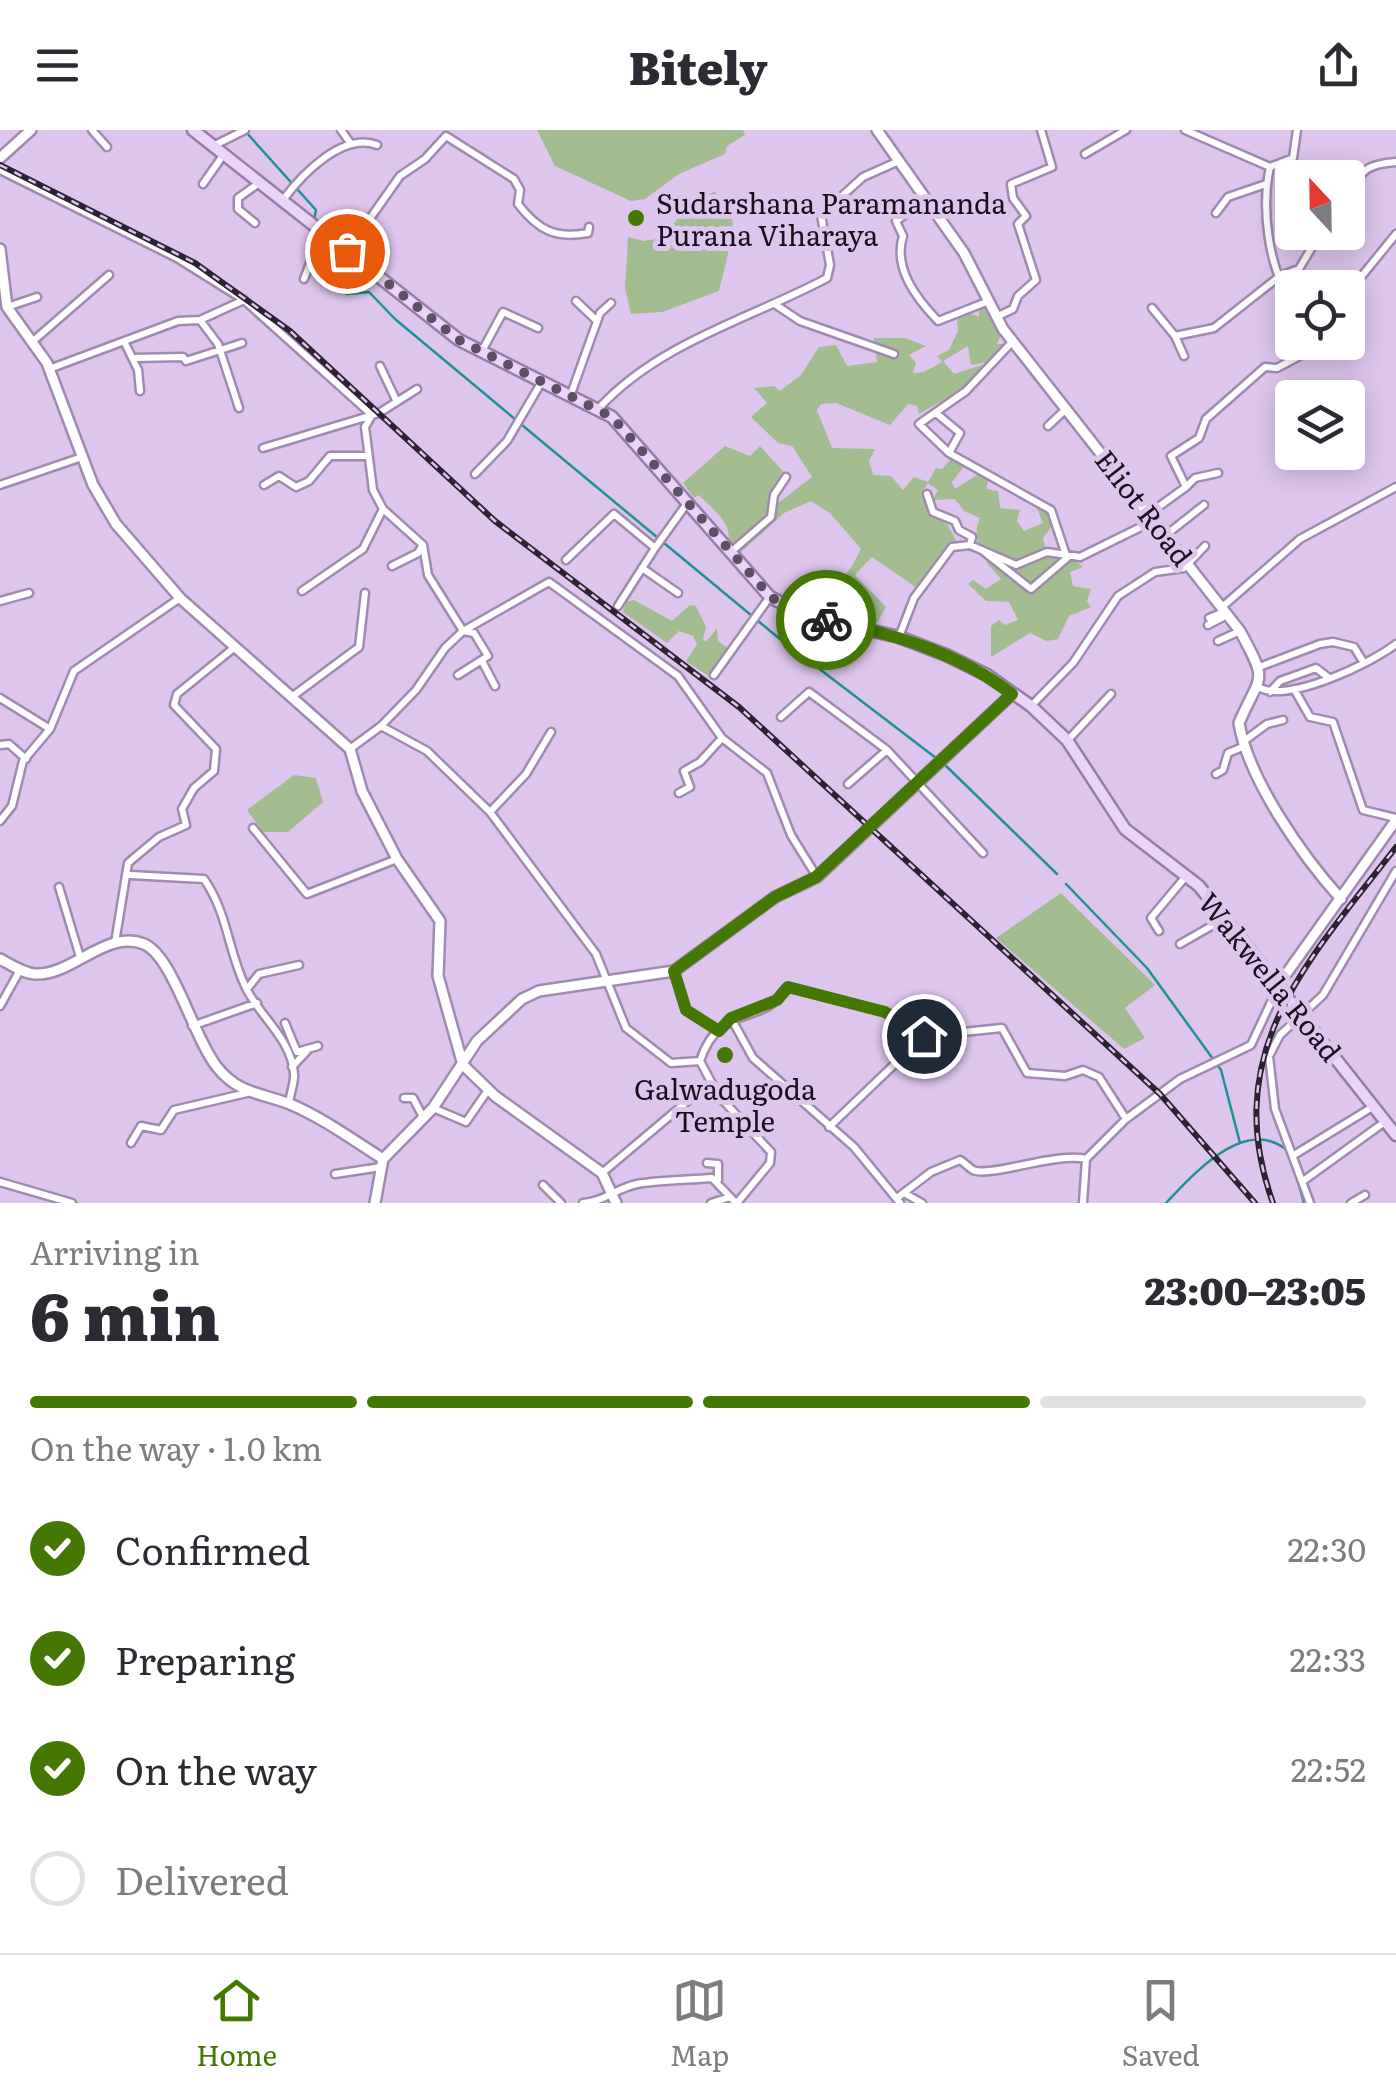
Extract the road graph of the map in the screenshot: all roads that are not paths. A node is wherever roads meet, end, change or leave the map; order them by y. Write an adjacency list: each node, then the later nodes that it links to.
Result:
1 (31, 130): 17 (street)
2 (92, 130): 14 (street)
3 (192, 130): 15 (main road, Wakwella Road)
4 (342, 130): 12 (street)
5 (876, 130): 18 (street, Eliot Road)
6 (1042, 130): 48 (street)
7 (1126, 130): 16 (street)
8 (1185, 130): 20 (street)
9 (1297, 130): 20 (street)
10 (243, 131): 15 (street)
11 (448, 133): 30 (street); 34 (street)
12 (350, 144): 13 (street); 27 (street)
13 (377, 145)
14 (107, 148)
15 (220, 149): 23 (main road, Wakwella Road); 24 (street)
16 (1085, 154)
17 (0, 158)
18 (899, 161): 26 (street, Eliot Road); 45 (street)
19 (1396, 162): 21 (street)
20 (1270, 167): 25 (street)
21 (1365, 168)
22 (0, 170): 41 (street)
23 (260, 182): 27 (main road, Wakwella Road); 29 (street)
24 (203, 184)
25 (1266, 184): 28 (street); 35 (street)
26 (927, 199): 43 (street, Eliot Road); 43 (street)
27 (283, 200): 31 (main road, Wakwella Road)
28 (1216, 213)
29 (255, 223)
30 (590, 227)
31 (322, 232): 34 (main road, Wakwella Road); 37 (street)
32 (1396, 234): 36 (street)
33 (0, 248): 46 (street)
34 (347, 251): 58 (main road, Wakwella Road)
35 (1278, 270)
36 (1365, 272)
37 (308, 274)
38 (109, 276): 54 (street)
39 (1275, 280): 52 (street)
40 (38, 297): 46 (street)
41 (244, 300): 49 (street); 74 (street)
42 (576, 301): 50 (street)
43 (989, 301): 48 (street, Eliot Road)
44 (612, 303): 50 (street)
45 (776, 305): 59 (street); 72 (street)
46 (7, 307): 54 (street)
47 (1152, 308): 52 (street)
48 (996, 317): 55 (street, Eliot Road)
49 (200, 320): 53 (street); 57 (street)
50 (598, 322): 68 (street)
51 (538, 328): 58 (street)
52 (1176, 336): 60 (street)
53 (124, 341): 61 (street); 64 (street)
54 (32, 342): 64 (street)
55 (1013, 342): 70 (street, Eliot Road); 73 (street)
56 (242, 343): 57 (street)
57 (217, 351): 61 (street); 71 (street)
58 (481, 352): 65 (main road, Wakwella Road)
59 (894, 354)
60 (1184, 356)
61 (134, 358): 67 (street)
62 (1292, 360): 86 (street)
63 (380, 366): 69 (street)
64 (50, 369): 79 (street)
65 (542, 381): 68 (main road, Wakwella Road); 81 (street)
66 (417, 389): 69 (street)
67 (140, 390)
68 (572, 394): 72 (main road, Wakwella Road)
69 (397, 402): 74 (street)
70 (1068, 407): 75 (street); 91 (street, Eliot Road)
71 (239, 408)
72 (599, 408): 88 (main road, Wakwella Road)
73 (936, 412): 77 (street); 77 (street)
74 (372, 415): 76 (street); 78 (street)
75 (1048, 426)
76 (263, 448)
77 (950, 453): 99 (street)
78 (365, 456): 83 (street); 90 (street)
79 (82, 457): 84 (street); 109 (street)
80 (1218, 473): 86 (street)
81 (475, 474)
82 (786, 478): 97 (street)
83 (264, 484)
84 (0, 485)
85 (1396, 487): 112 (street)
86 (1186, 488): 91 (street)
87 (927, 494): 94 (street)
88 (689, 501): 96 (street); 97 (main road, Wakwella Road)
89 (1204, 505): 92 (street)
90 (383, 509): 93 (street); 104 (street)
91 (1152, 516): 92 (street, Eliot Road); 99 (street)
92 (1166, 535): 101 (street, Eliot Road)
93 (422, 545): 102 (street); 115 (street)
94 (970, 545): 98 (street); 116 (street)
95 (1205, 546): 101 (street)
96 (654, 548): 100 (street); 103 (street)
97 (730, 552): 108 (main road, Wakwella Road)
98 (983, 552): 99 (street); 99 (street)
99 (1066, 558)
100 (566, 560)
101 (1188, 562): 112 (street, Eliot Road); 133 (street)
102 (392, 566)
103 (642, 568): 107 (street); 111 (street)
104 (302, 591)
105 (29, 593): 110 (street)
106 (365, 593): 131 (street)
107 (678, 593)
108 (770, 596): 116 (main road, Wakwella Road); 124 (street)
109 (180, 598): 119 (street); 137 (street)
110 (0, 601)
111 (618, 606)
112 (1224, 611): 113 (street); 114 (street, Eliot Road)
113 (1208, 622)
114 (1240, 631): 117 (street); 122 (street, Eliot Road)
115 (463, 632): 120 (street); 136 (street); 139 (street)
116 (899, 637): 129 (main road, Wakwella Road)
117 (1218, 641)
118 (1396, 644): 121 (street)
119 (238, 645): 131 (street); 157 (street)
120 (483, 663): 123 (street); 126 (street)
121 (1364, 664): 122 (street); 125 (street)
122 (1259, 667): 128 (street, Eliot Road)
123 (458, 675)
124 (714, 675)
125 (1328, 678): 127 (street); 128 (street)
126 (495, 686)
127 (1294, 689): 128 (street); 151 (street)
128 (1265, 690): 141 (street, Eliot Road)
129 (1012, 694): 133 (main road, Wakwella Road); 147 (street)
130 (1111, 694): 140 (street)
131 (292, 696): 143 (street)
132 (0, 698): 137 (street)
133 (1031, 706): 140 (main road, Wakwella Road)
134 (780, 717): 144 (street)
135 (1283, 720): 141 (street)
136 (381, 726): 143 (street); 150 (street)
137 (50, 729): 145 (street)
138 (551, 732): 150 (street)
139 (722, 738): 149 (street); 159 (street)
140 (1067, 740): 158 (main road, Wakwella Road)
141 (1245, 744): 146 (street); 161 (street)
142 (0, 745): 145 (street)
143 (350, 750): 155 (street)
144 (887, 750): 147 (street); 148 (street)
145 (26, 759): 152 (street)
146 (1216, 774)
147 (919, 783): 154 (street); 159 (street)
148 (848, 784)
149 (679, 792)
150 (490, 812): 171 (street)
151 (1396, 819): 161 (street)
152 (0, 821)
153 (253, 828): 155 (street)
154 (984, 853)
155 (398, 859): 185 (street)
156 (1396, 871): 176 (street)
157 (130, 875): 164 (street); 173 (street)
158 (1187, 875): 162 (main road, Wakwella Road); 163 (street)
159 (816, 877): 170 (street)
160 (59, 887): 166 (street)
161 (1341, 899): 172 (street)
162 (1222, 920): 165 (street); 172 (main road, Wakwella Road)
163 (1159, 931)
164 (114, 944): 166 (street); 179 (street)
165 (1180, 944)
166 (80, 957): 169 (street)
167 (0, 959): 169 (street)
168 (300, 965): 173 (street)
169 (20, 970): 175 (street)
170 (674, 971): 171 (street); 180 (street)
171 (608, 982): 184 (street); 185 (street)
172 (1279, 984): 176 (main road, Wakwella Road); 195 (street)
173 (246, 990): 174 (street)
174 (257, 1003): 179 (street); 186 (street)
175 (0, 1006)
176 (1302, 1014): 192 (main road, Wakwella Road); 200 (street)
177 (731, 1018): 180 (street); 181 (street); 197 (street)
178 (286, 1022): 183 (street)
179 (191, 1027): 189 (street)
180 (719, 1031): 184 (street)
181 (924, 1036): 195 (street); 197 (street)
182 (318, 1046): 183 (street)
183 (309, 1048): 186 (street)
184 (700, 1061): 187 (street)
185 (463, 1066): 188 (street); 193 (street)
186 (292, 1067): 191 (street)
187 (710, 1083): 204 (street); 213 (street)
188 (488, 1090): 193 (street); 204 (street)
189 (247, 1093): 191 (street); 199 (street)
190 (404, 1098): 194 (street)
191 (289, 1104): 202 (street)
192 (1374, 1106): 196 (main road, Wakwella Road); 200 (street)
193 (433, 1108): 194 (street)
194 (424, 1118): 202 (street)
195 (1126, 1119): 201 (street)
196 (1386, 1121): 198 (main road, Wakwella Road); 206 (street)
197 (829, 1127): 212 (street)
198 (1396, 1136)
199 (131, 1144)
200 (1294, 1155): 206 (street)
201 (1086, 1159): 212 (street); 221 (street)
202 (382, 1163): 205 (street); 215 (street)
203 (707, 1163): 208 (street)
204 (602, 1173): 210 (street)
205 (335, 1174)
206 (1303, 1181): 222 (street)
207 (0, 1182): 214 (street)
208 (718, 1182): 210 (street); 213 (street)
209 (543, 1185): 216 (street)
210 (611, 1192): 217 (street); 218 (street)
211 (1365, 1194): 223 (street)
212 (900, 1198): 220 (street)
213 (734, 1201): 219 (street)
214 (72, 1203)
215 (375, 1203)
216 (561, 1203)
217 (583, 1203)
218 (616, 1203)
219 (711, 1203)
220 (922, 1203)
221 (1084, 1203)
222 (1310, 1203)
223 (1351, 1203)

